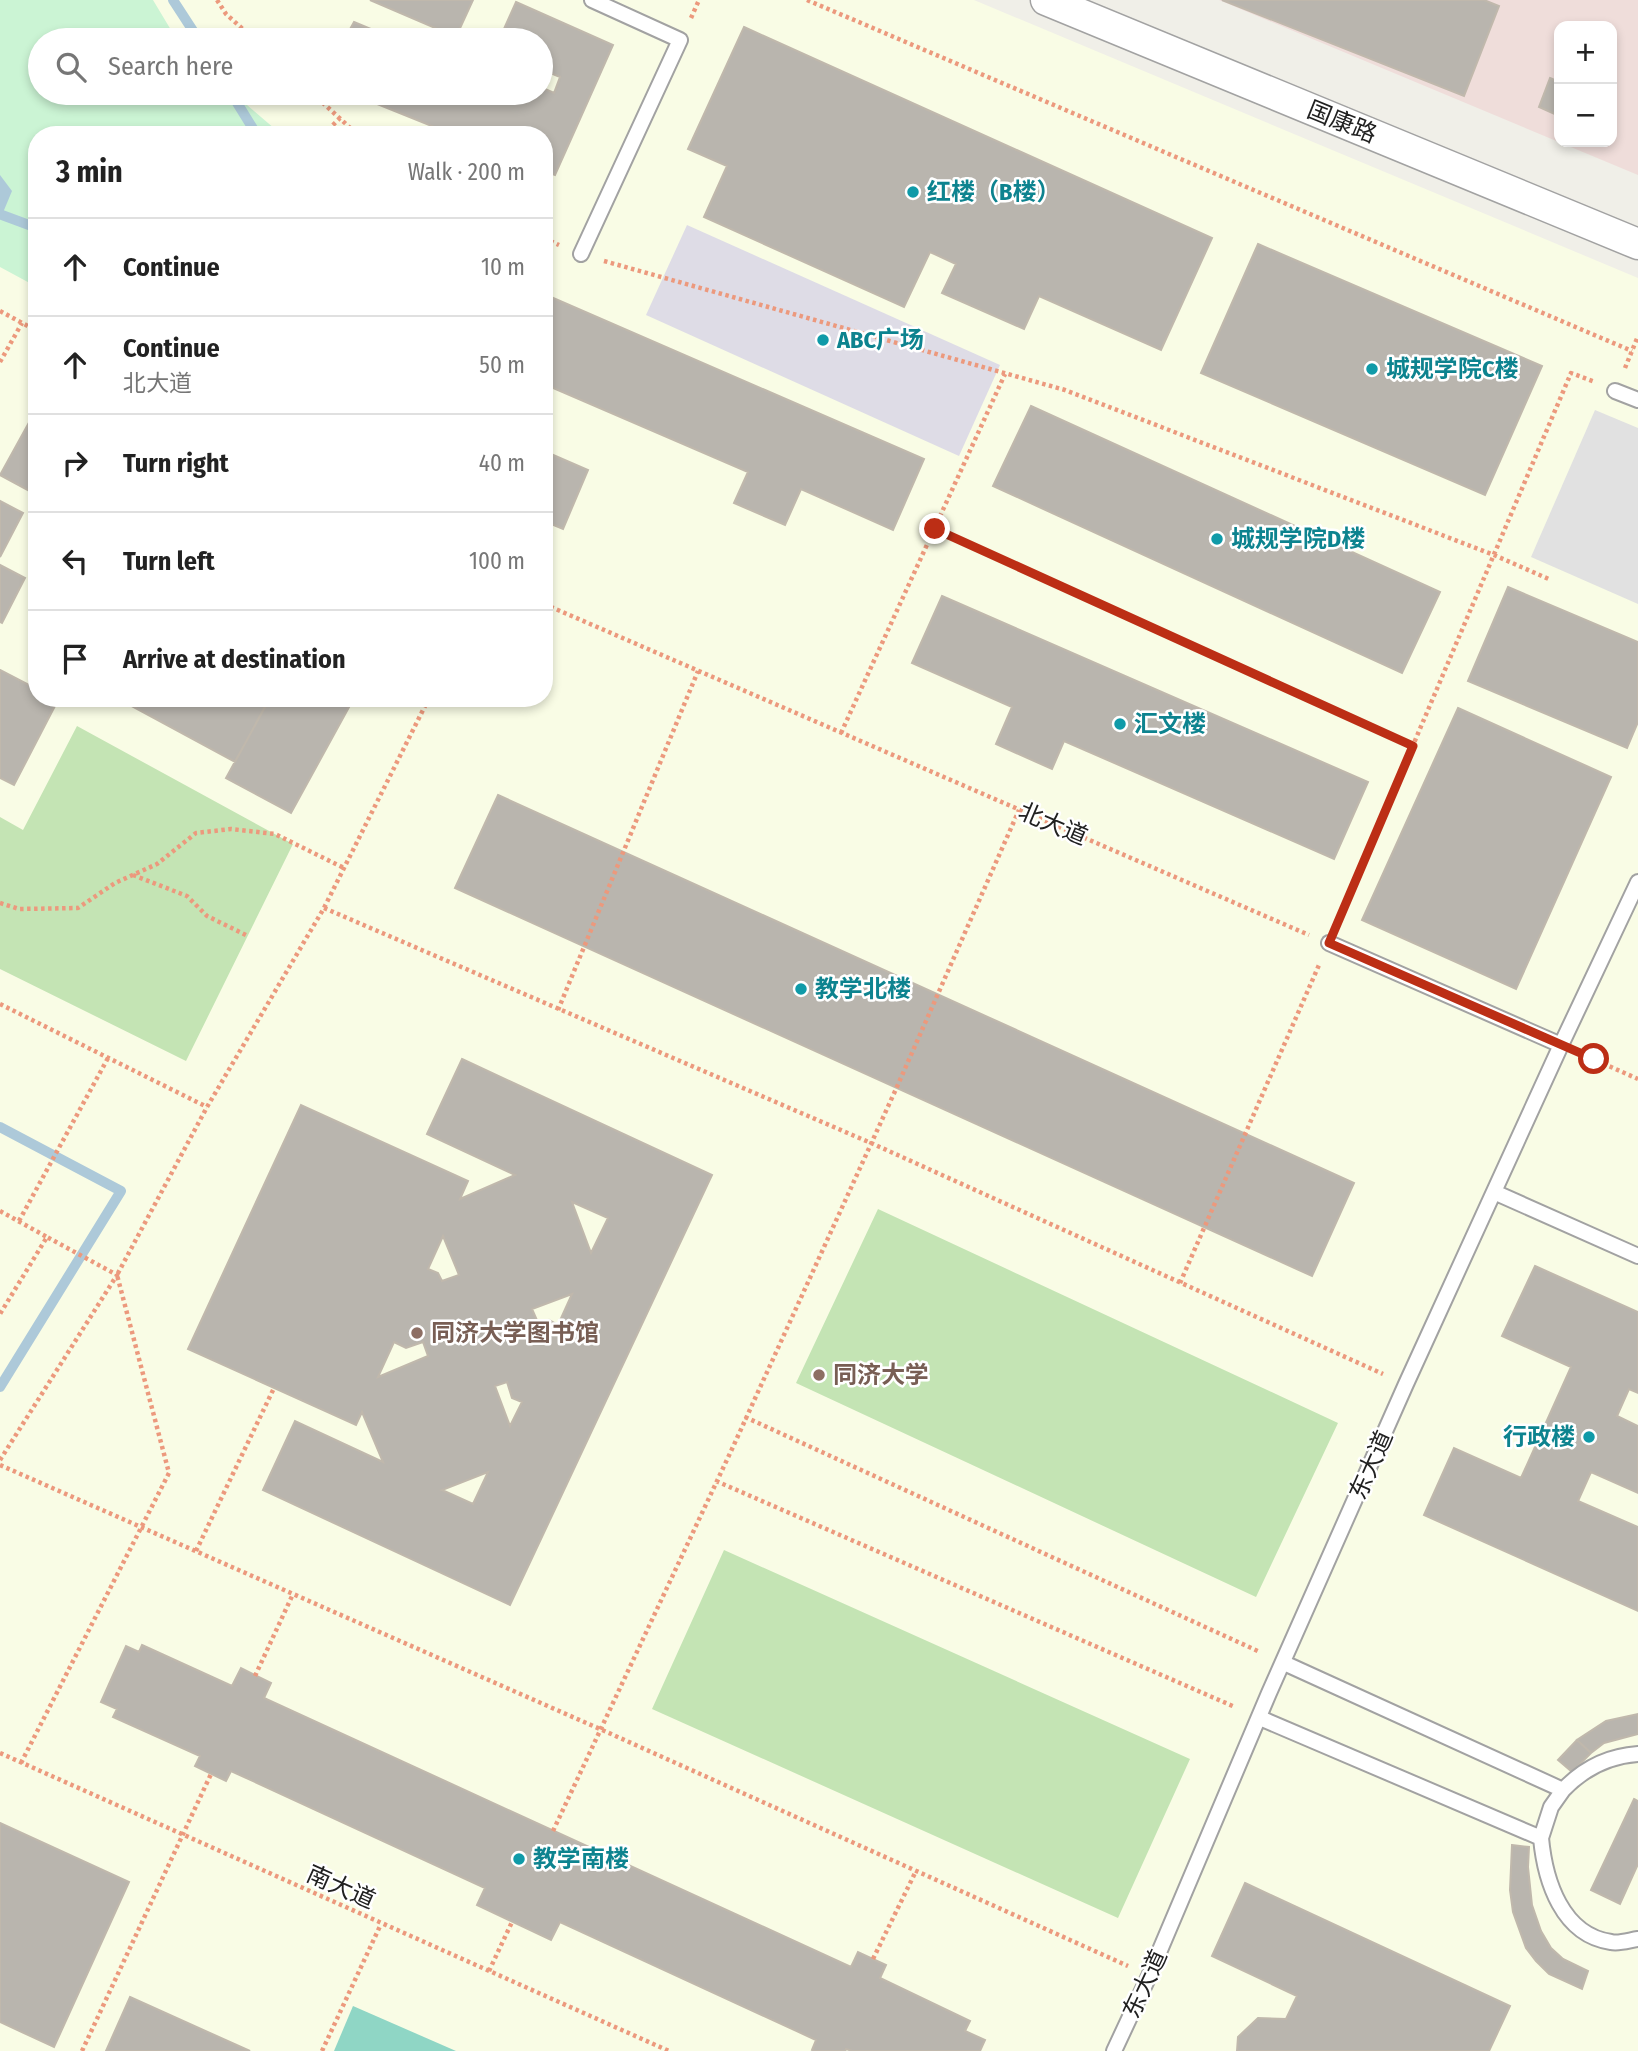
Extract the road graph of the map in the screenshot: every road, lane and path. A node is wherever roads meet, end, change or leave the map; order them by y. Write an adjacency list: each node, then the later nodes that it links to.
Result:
1 (217, 0): 5 (path)
2 (592, 0): 12 (lane)
3 (807, 0): 17 (path)
4 (1046, 0): 11 (street, 国康路)
5 (242, 28)
6 (325, 105): 7 (path)
7 (340, 118): 8 (path); 9 (path)
8 (332, 126)
9 (348, 126)
10 (553, 242): 12 (path)
11 (1638, 244)
12 (581, 254): 19 (path)
13 (0, 311): 14 (path)
14 (22, 323): 15 (path); 18 (path)
15 (28, 326)
16 (1638, 336): 17 (path)
17 (1632, 351): 20 (path)
18 (0, 362)
19 (1005, 374): 22 (path); 23 (path)
20 (1615, 391): 21 (lane); 23 (path)
21 (1638, 400)
22 (935, 529): 28 (path); 29 (path)
23 (1494, 555): 24 (path); 29 (path)
24 (1551, 580)
25 (553, 608): 26 (path, 北大道)
26 (698, 671): 28 (path, 北大道); 39 (path)
27 (424, 707): 31 (path)
28 (841, 733): 30 (path, 北大道)
29 (1413, 746): 37 (path)
30 (1019, 810): 37 (path, 北大道); 44 (path)
31 (344, 868): 32 (path); 35 (path)
32 (132, 875): 34 (path); 36 (path)
33 (1638, 883): 40 (lane, 东大道)
34 (0, 903)
35 (324, 908): 39 (path); 43 (path)
36 (248, 936)
37 (1329, 943): 40 (lane); 51 (path)
38 (0, 1004): 41 (path)
39 (558, 1010): 44 (path)
40 (1560, 1045): 42 (path); 45 (lane, 东大道)
41 (108, 1058): 43 (path); 47 (path)
42 (1638, 1079)
43 (207, 1107): 50 (path)
44 (872, 1143): 51 (path); 55 (path)
45 (1494, 1192): 49 (lane); 53 (lane, 东大道)
46 (0, 1211): 47 (path)
47 (19, 1221): 48 (path)
48 (47, 1237): 50 (path); 52 (path)
49 (1638, 1256)
50 (117, 1275): 56 (path); 58 (path)
51 (1180, 1283): 53 (path)
52 (0, 1314)
53 (1406, 1384): 61 (lane, 东大道)
54 (274, 1388): 59 (path)
55 (745, 1417): 57 (path); 61 (path)
56 (0, 1463): 58 (path)
57 (716, 1481): 63 (path); 64 (path)
58 (141, 1527): 59 (path); 67 (path)
59 (196, 1551): 60 (path)
60 (293, 1594): 62 (path); 64 (path)
61 (1284, 1663): 63 (lane, 东大道); 69 (lane)
62 (255, 1675)
63 (1260, 1718): 72 (lane); 79 (lane, 东大道)
64 (600, 1729): 70 (path); 73 (path)
65 (0, 1754): 67 (path, 南大道)
66 (1638, 1754): 69 (lane)
67 (21, 1763): 71 (path, 南大道)
68 (211, 1773): 71 (path)
69 (1563, 1790): 72 (lane)
70 (553, 1830)
71 (181, 1835): 75 (path, 南大道); 80 (path)
72 (1541, 1838): 76 (lane)
73 (916, 1871): 77 (path); 79 (path)
74 (512, 1922): 78 (path)
75 (381, 1924): 78 (path, 南大道); 81 (path)
76 (1638, 1939)
77 (873, 1959)
78 (489, 1971): 82 (path, 南大道)
79 (1149, 1976): 83 (lane, 东大道)
80 (82, 2051)
81 (322, 2051)
82 (669, 2051)
83 (1114, 2051)

